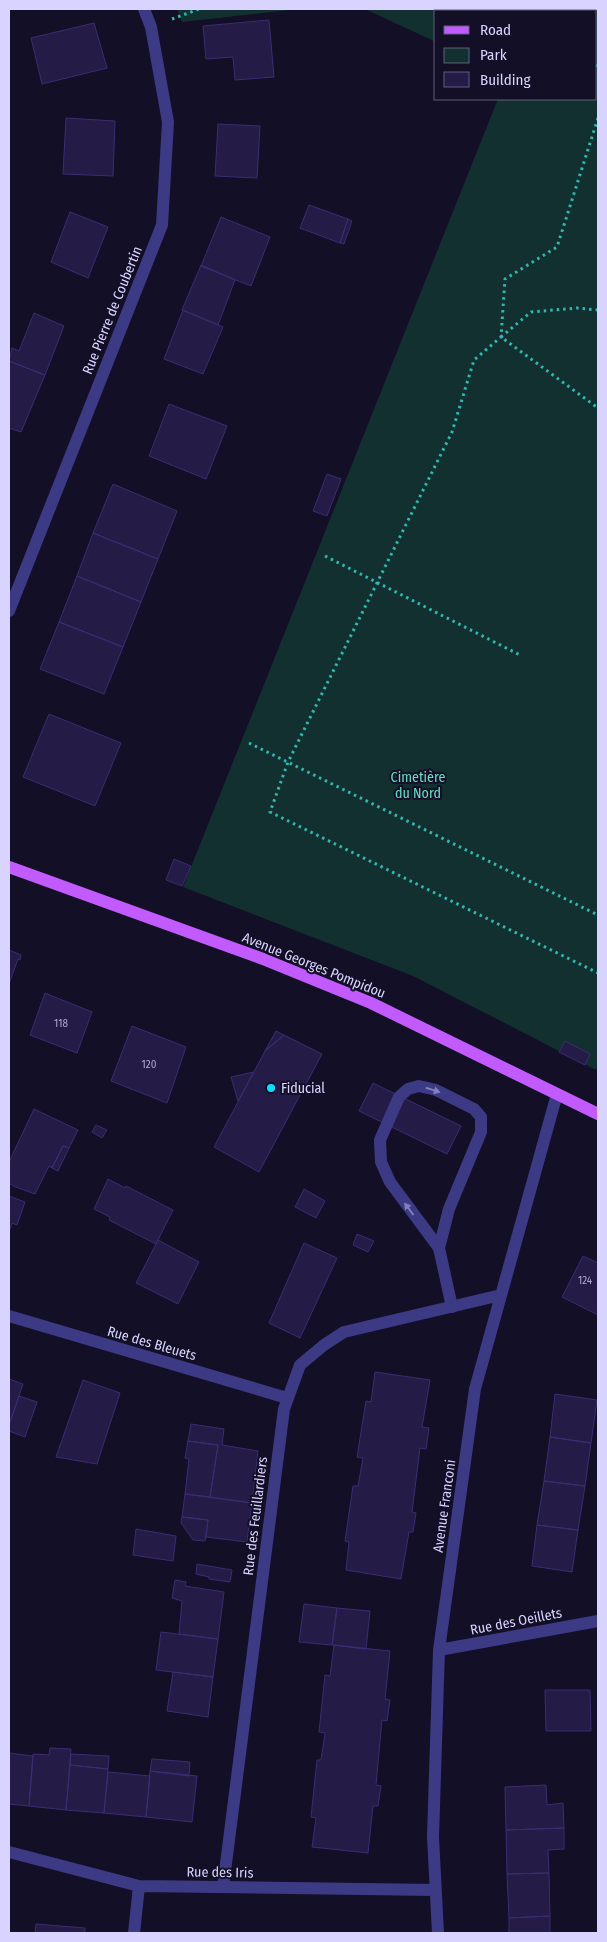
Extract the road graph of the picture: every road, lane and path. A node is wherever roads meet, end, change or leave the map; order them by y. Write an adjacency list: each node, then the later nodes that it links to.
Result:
1 (144, 9): 3 (street, Rue Pierre de Coubertin)
2 (199, 9): 3 (path)
3 (152, 27): 10 (street, Rue Pierre de Coubertin)
4 (598, 118): 6 (path)
5 (598, 310): 6 (path)
6 (501, 337): 7 (path); 9 (path)
7 (598, 408)
8 (325, 556): 9 (path)
9 (377, 582): 11 (path); 13 (path)
10 (9, 610)
11 (520, 655)
12 (248, 743): 13 (path)
13 (288, 762): 15 (path); 16 (path)
14 (9, 867): 17 (main road, Avenue Georges Pompidou)
15 (598, 915)
16 (598, 973)
17 (557, 1094): 18 (main road, Avenue Georges Pompidou); 20 (street, Avenue Franconi)
18 (598, 1114)
19 (439, 1248): 19 (street, one-way to 19); 21 (street)
20 (501, 1295): 21 (street, Rue des Feuillardiers); 25 (street, Avenue Franconi)
21 (452, 1307): 23 (street, Rue des Feuillardiers)
22 (9, 1316): 23 (street, Rue des Bleuets)
23 (286, 1398): 28 (street, Rue des Feuillardiers)
24 (598, 1621): 25 (street, Rue des Oeillets)
25 (439, 1650): 29 (street, Avenue Franconi)
26 (9, 1852): 27 (street, Rue des Iris)
27 (139, 1886): 28 (street, Rue des Iris); 30 (street)
28 (223, 1887): 29 (street, Rue des Iris)
29 (435, 1890): 31 (street, Avenue Franconi)
30 (134, 1933)
31 (438, 1933)

